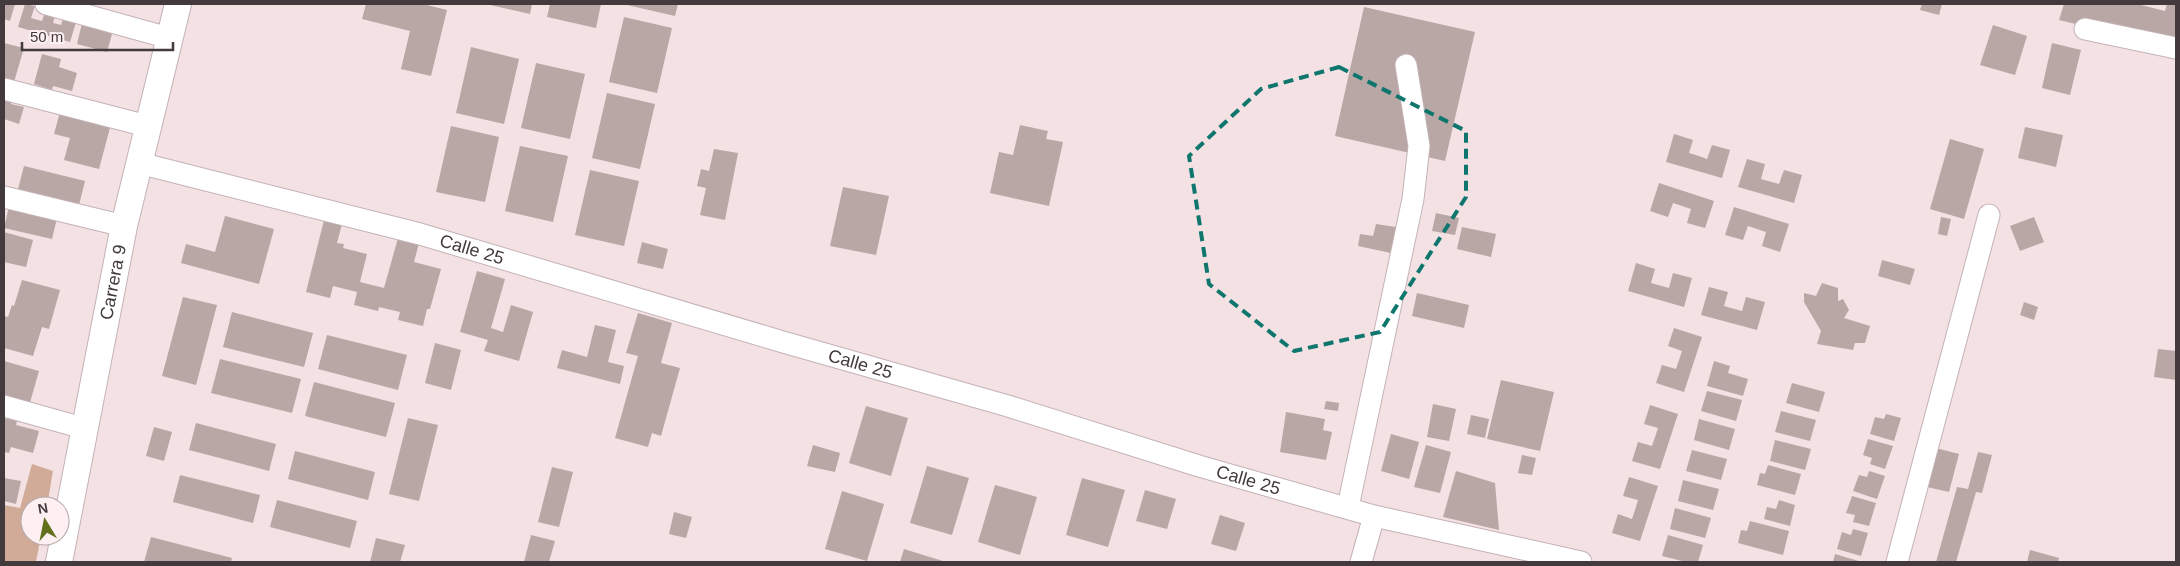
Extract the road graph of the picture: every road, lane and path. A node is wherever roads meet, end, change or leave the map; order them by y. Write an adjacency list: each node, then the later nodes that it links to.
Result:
1 (46, 4): 4 (street)
2 (178, 4): 4 (main road, Carrera 9)
3 (2085, 28): 5 (street)
4 (169, 38): 8 (main road, Carrera 9)
5 (2176, 48)
6 (1406, 64): 15 (street)
7 (4, 89): 8 (street)
8 (147, 126): 9 (main road, Carrera 9)
9 (139, 163): 12 (main road, Carrera 9); 15 (street, Calle 25)
10 (4, 197): 12 (street)
11 (1989, 215): 20 (street)
12 (124, 226): 14 (main road, Carrera 9)
13 (4, 406): 14 (street)
14 (83, 428): 17 (main road, Carrera 9)
15 (1348, 507): 16 (street, Calle 25)
16 (1374, 516): 18 (street); 19 (street, Calle 25)
17 (59, 562)
18 (1361, 562)
19 (1581, 562)
20 (1897, 562)

